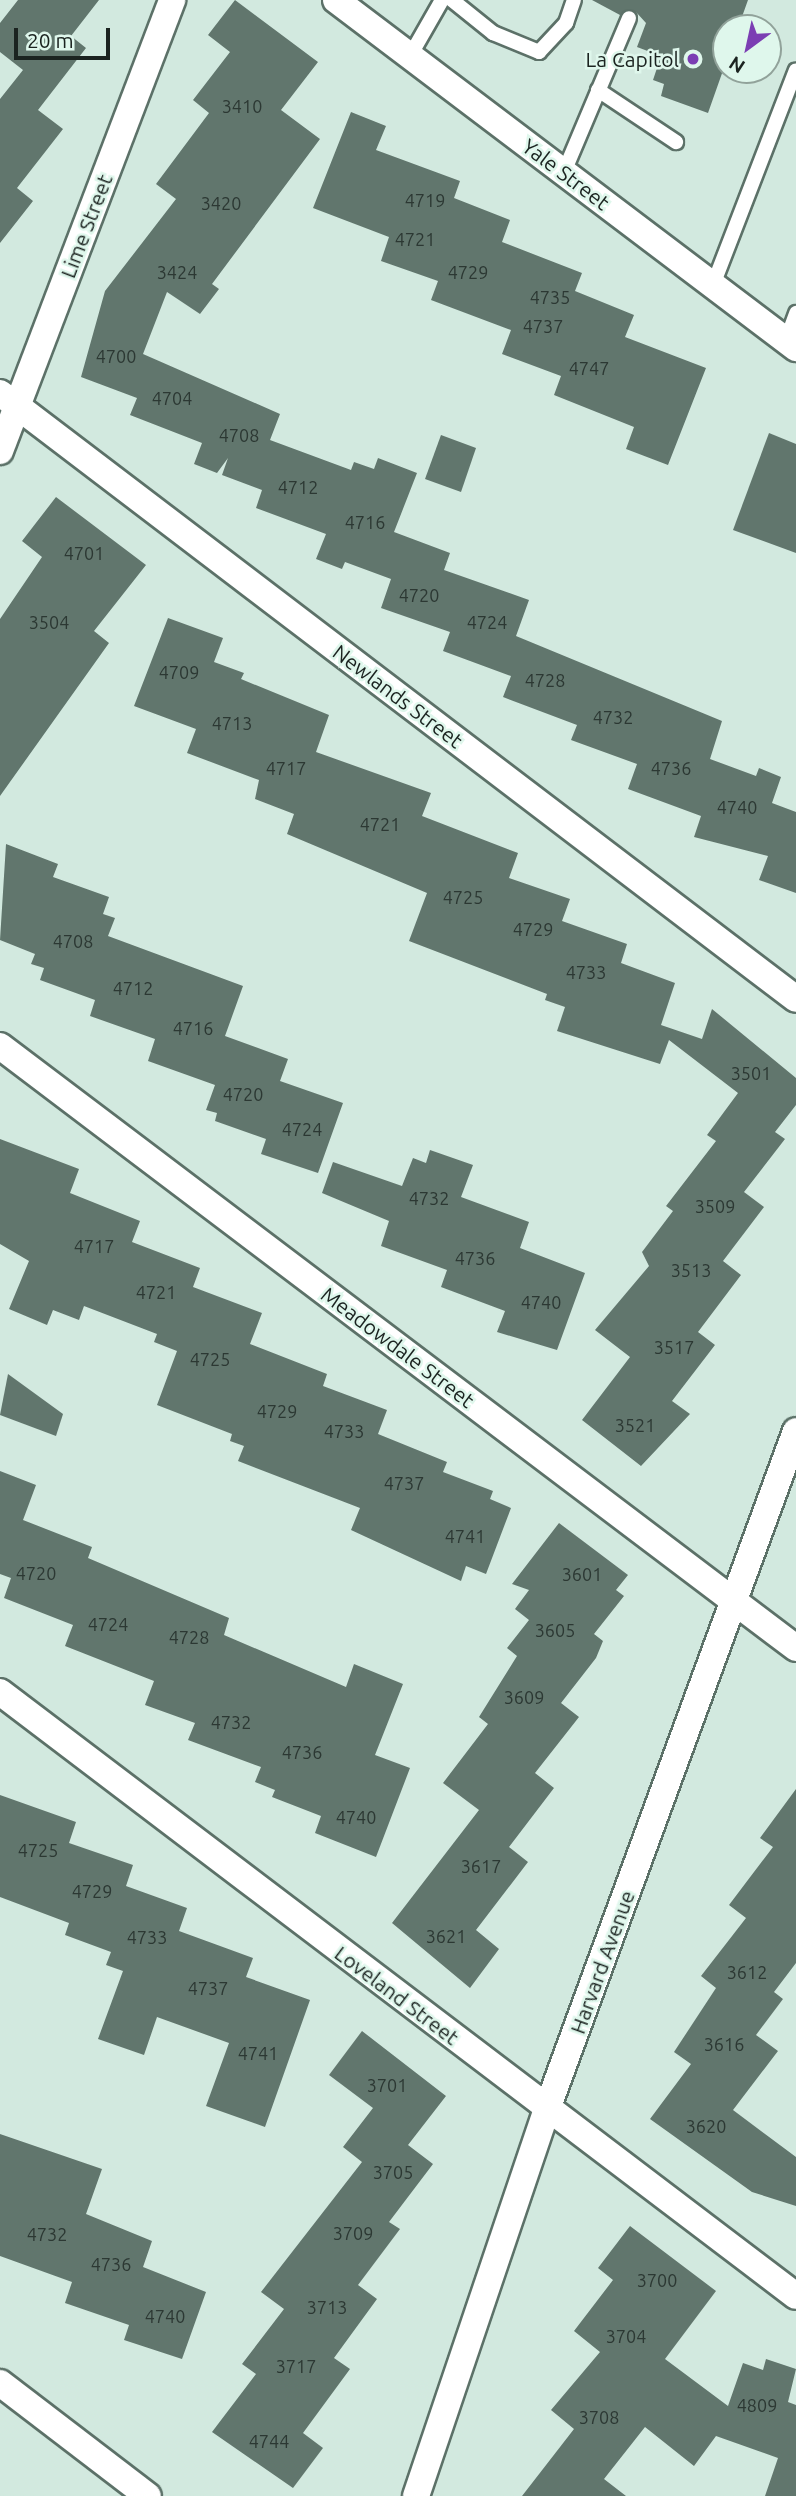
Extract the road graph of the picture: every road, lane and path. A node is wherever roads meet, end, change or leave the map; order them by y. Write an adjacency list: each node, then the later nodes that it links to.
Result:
1 (172, 0): 15 (street, Lime Street)
2 (336, 0): 7 (street, Yale Street)
3 (442, 0): 7 (lane)
4 (452, 0): 5 (lane)
5 (574, 0)
6 (629, 18): 9 (lane)
7 (410, 56): 11 (street, Yale Street)
8 (796, 70): 12 (lane)
9 (598, 90): 10 (lane); 11 (lane)
10 (676, 142)
11 (564, 172): 12 (street, Yale Street)
12 (713, 285): 14 (street, Yale Street)
13 (796, 313): 14 (lane)
14 (791, 344)
15 (9, 400): 16 (street, Lime Street); 17 (street, Newlands Street)
16 (0, 451)
17 (796, 999)
18 (0, 1046): 20 (street, Meadowdale Street)
19 (796, 1431): 20 (street, Harvard Avenue)
20 (736, 1602): 21 (street, Meadowdale Street); 23 (street, Harvard Avenue)
21 (796, 1648)
22 (0, 1692): 23 (street, Loveland Street)
23 (547, 2109): 24 (street, Loveland Street); 27 (street, Harvard Avenue)
24 (796, 2296)
25 (0, 2383): 26 (street)
26 (148, 2496)
27 (415, 2496)

